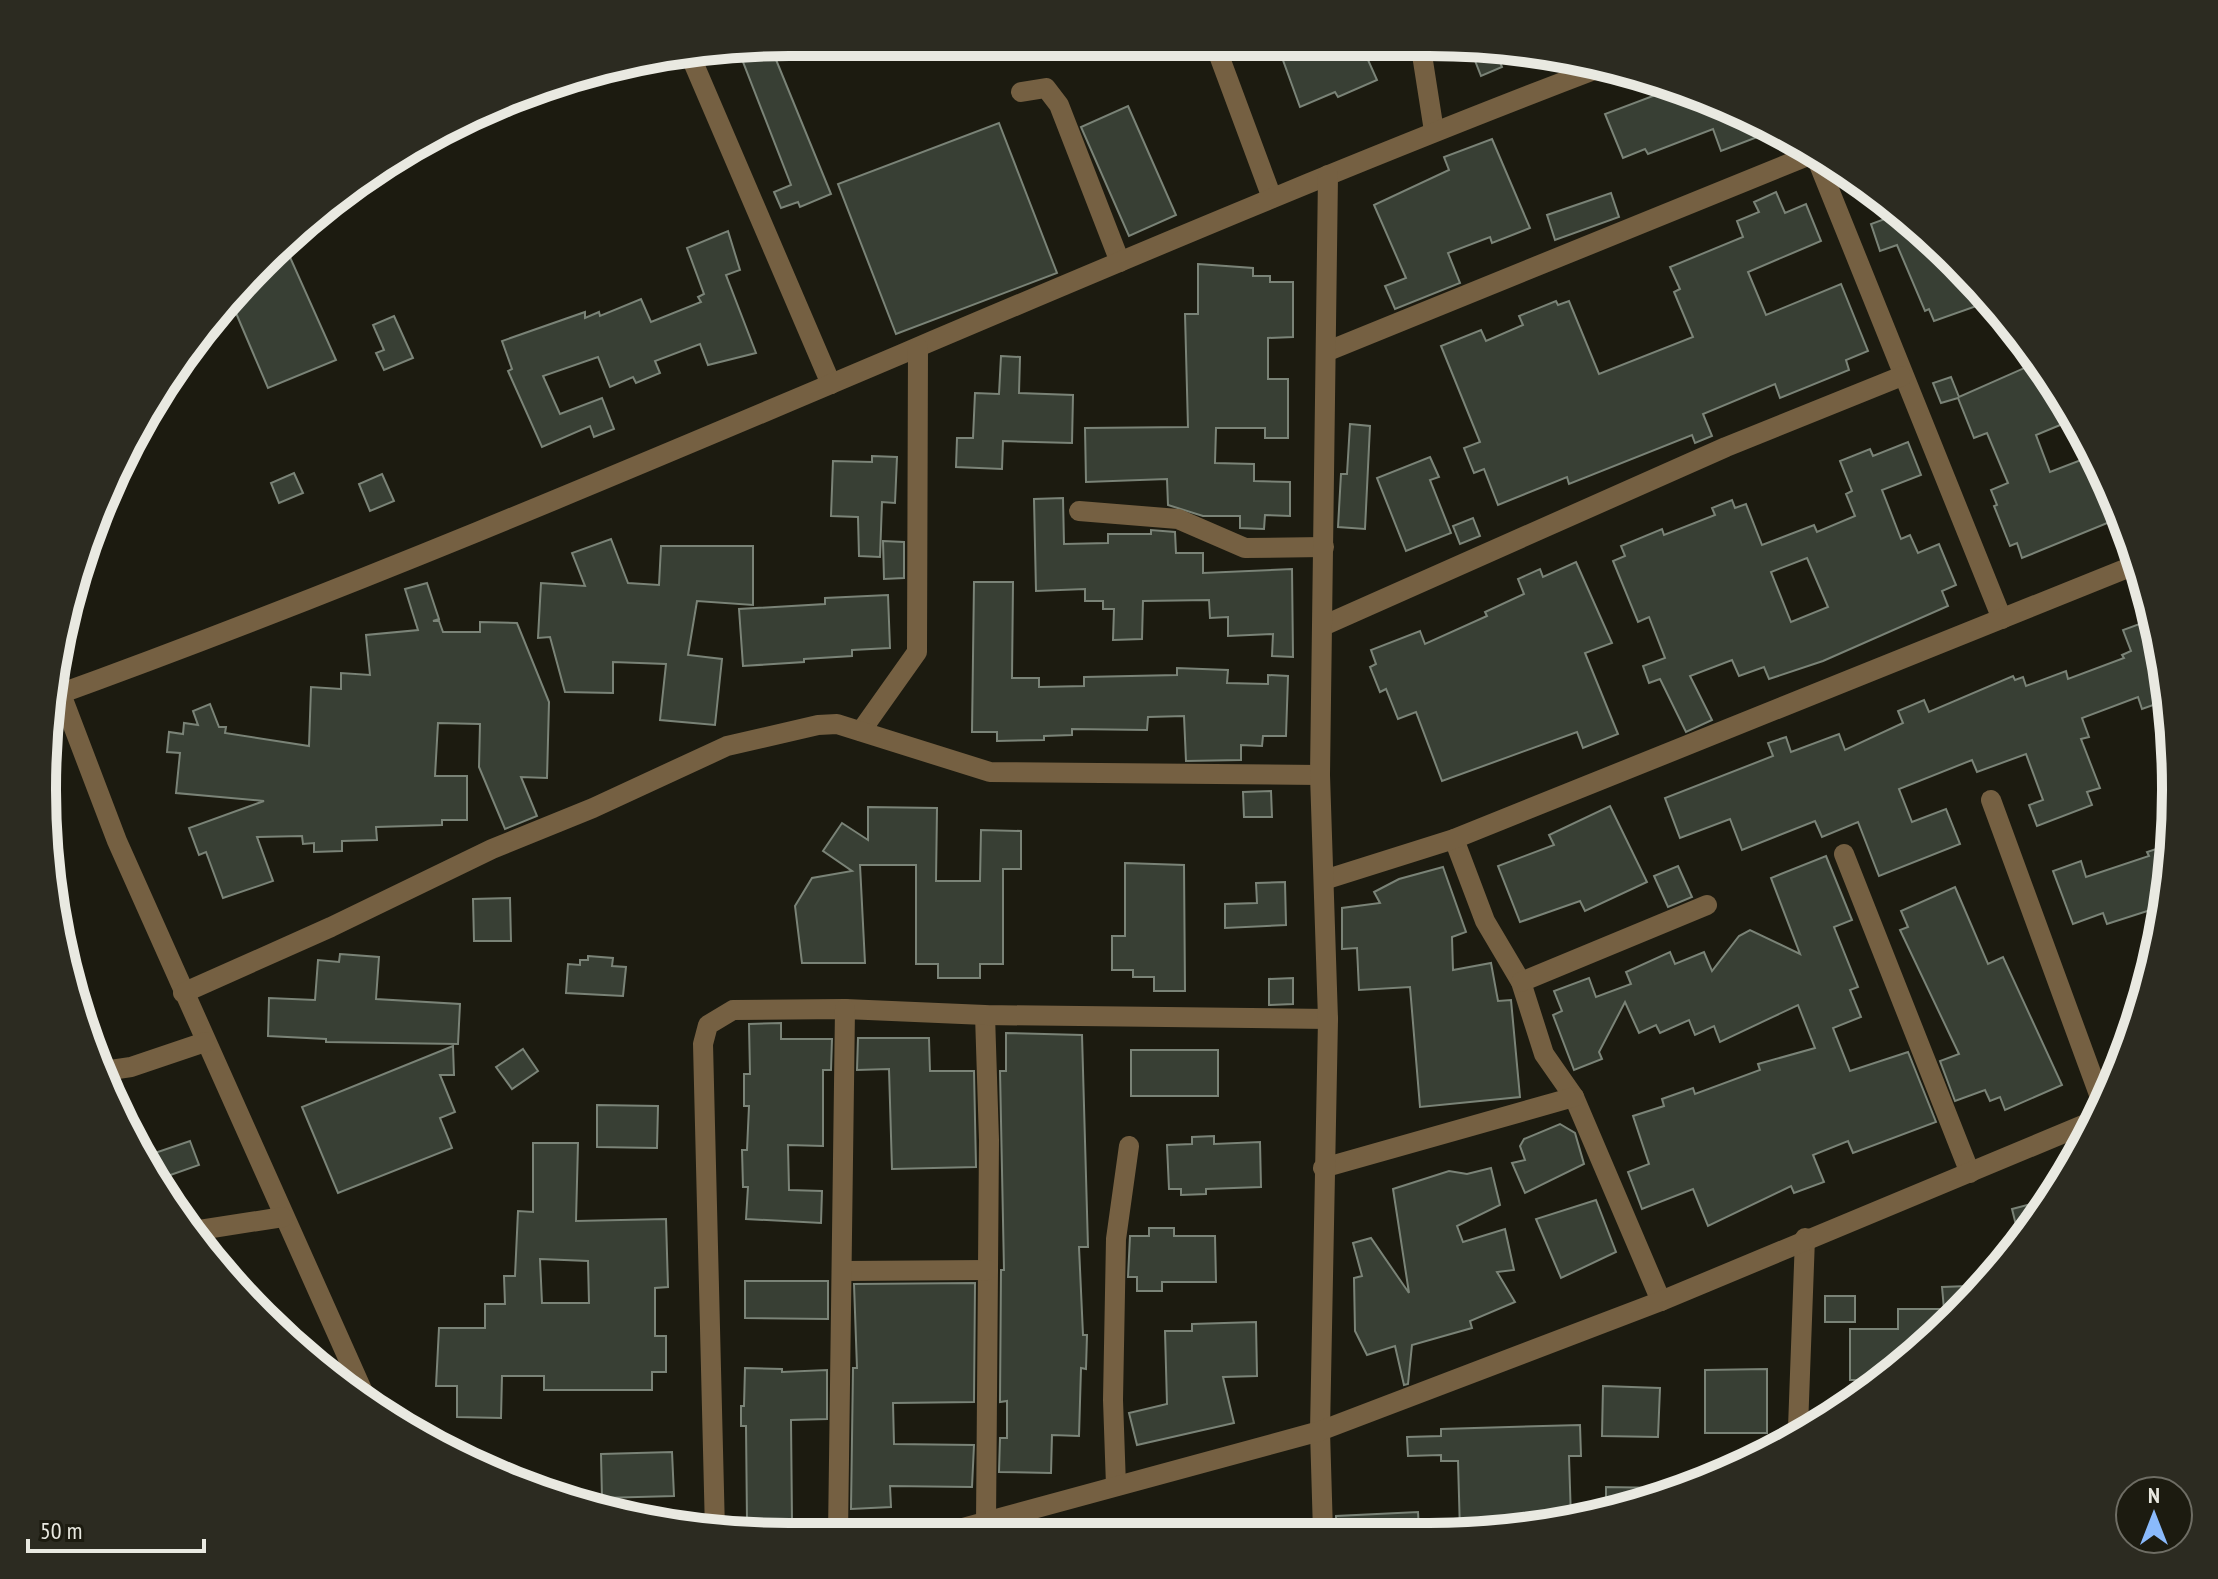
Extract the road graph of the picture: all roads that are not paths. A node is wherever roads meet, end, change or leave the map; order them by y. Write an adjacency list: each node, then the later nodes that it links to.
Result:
1 (1219, 56): 10 (street)
2 (1422, 56): 6 (street)
3 (693, 62): 15 (street)
4 (1586, 73): 6 (street)
5 (1021, 92): 11 (street)
6 (1434, 131): 9 (street)
7 (1802, 158): 13 (street)
8 (1822, 171): 14 (street)
9 (1328, 175): 10 (street); 13 (street)
10 (1272, 198): 11 (street)
11 (1120, 262): 12 (street)
12 (918, 348): 15 (street); 23 (street)
13 (1328, 351): 17 (street)
14 (1902, 376): 19 (street); 20 (street)
15 (831, 384): 21 (street)
16 (1079, 511): 17 (street)
17 (1324, 547): 20 (street)
18 (2127, 568): 19 (street)
19 (2002, 619): 26 (street)
20 (1325, 625): 24 (street)
21 (62, 693)
22 (61, 709): 31 (street)
23 (861, 731): 24 (street); 31 (street)
24 (1320, 775): 28 (street)
25 (1991, 800): 37 (street)
26 (1454, 839): 28 (street); 30 (street)
27 (1844, 854): 42 (street)
28 (1324, 880): 34 (street)
29 (1707, 905): 30 (street)
30 (1521, 982): 38 (street)
31 (183, 993): 35 (street)
32 (845, 1009): 33 (street); 47 (street); 53 (street)
33 (985, 1015): 34 (street); 46 (street)
34 (1328, 1019): 41 (street)
35 (205, 1042): 36 (street); 43 (street)
36 (112, 1070)
37 (2097, 1089)
38 (1574, 1097): 41 (street); 48 (street)
39 (2079, 1127): 42 (street)
40 (1129, 1146): 52 (street)
41 (1323, 1168): 51 (street)
42 (1970, 1173): 45 (street)
43 (283, 1217): 44 (street); 49 (street)
44 (203, 1229)
45 (1805, 1238): 48 (street); 50 (street)
46 (988, 1270): 47 (street); 55 (street)
47 (843, 1271): 54 (street)
48 (1661, 1301): 51 (street)
49 (358, 1382)
50 (1798, 1423)
51 (1320, 1431): 52 (street); 56 (street)
52 (1116, 1486): 55 (street)
53 (715, 1519)
54 (838, 1523)
55 (986, 1523)
56 (1323, 1523)

